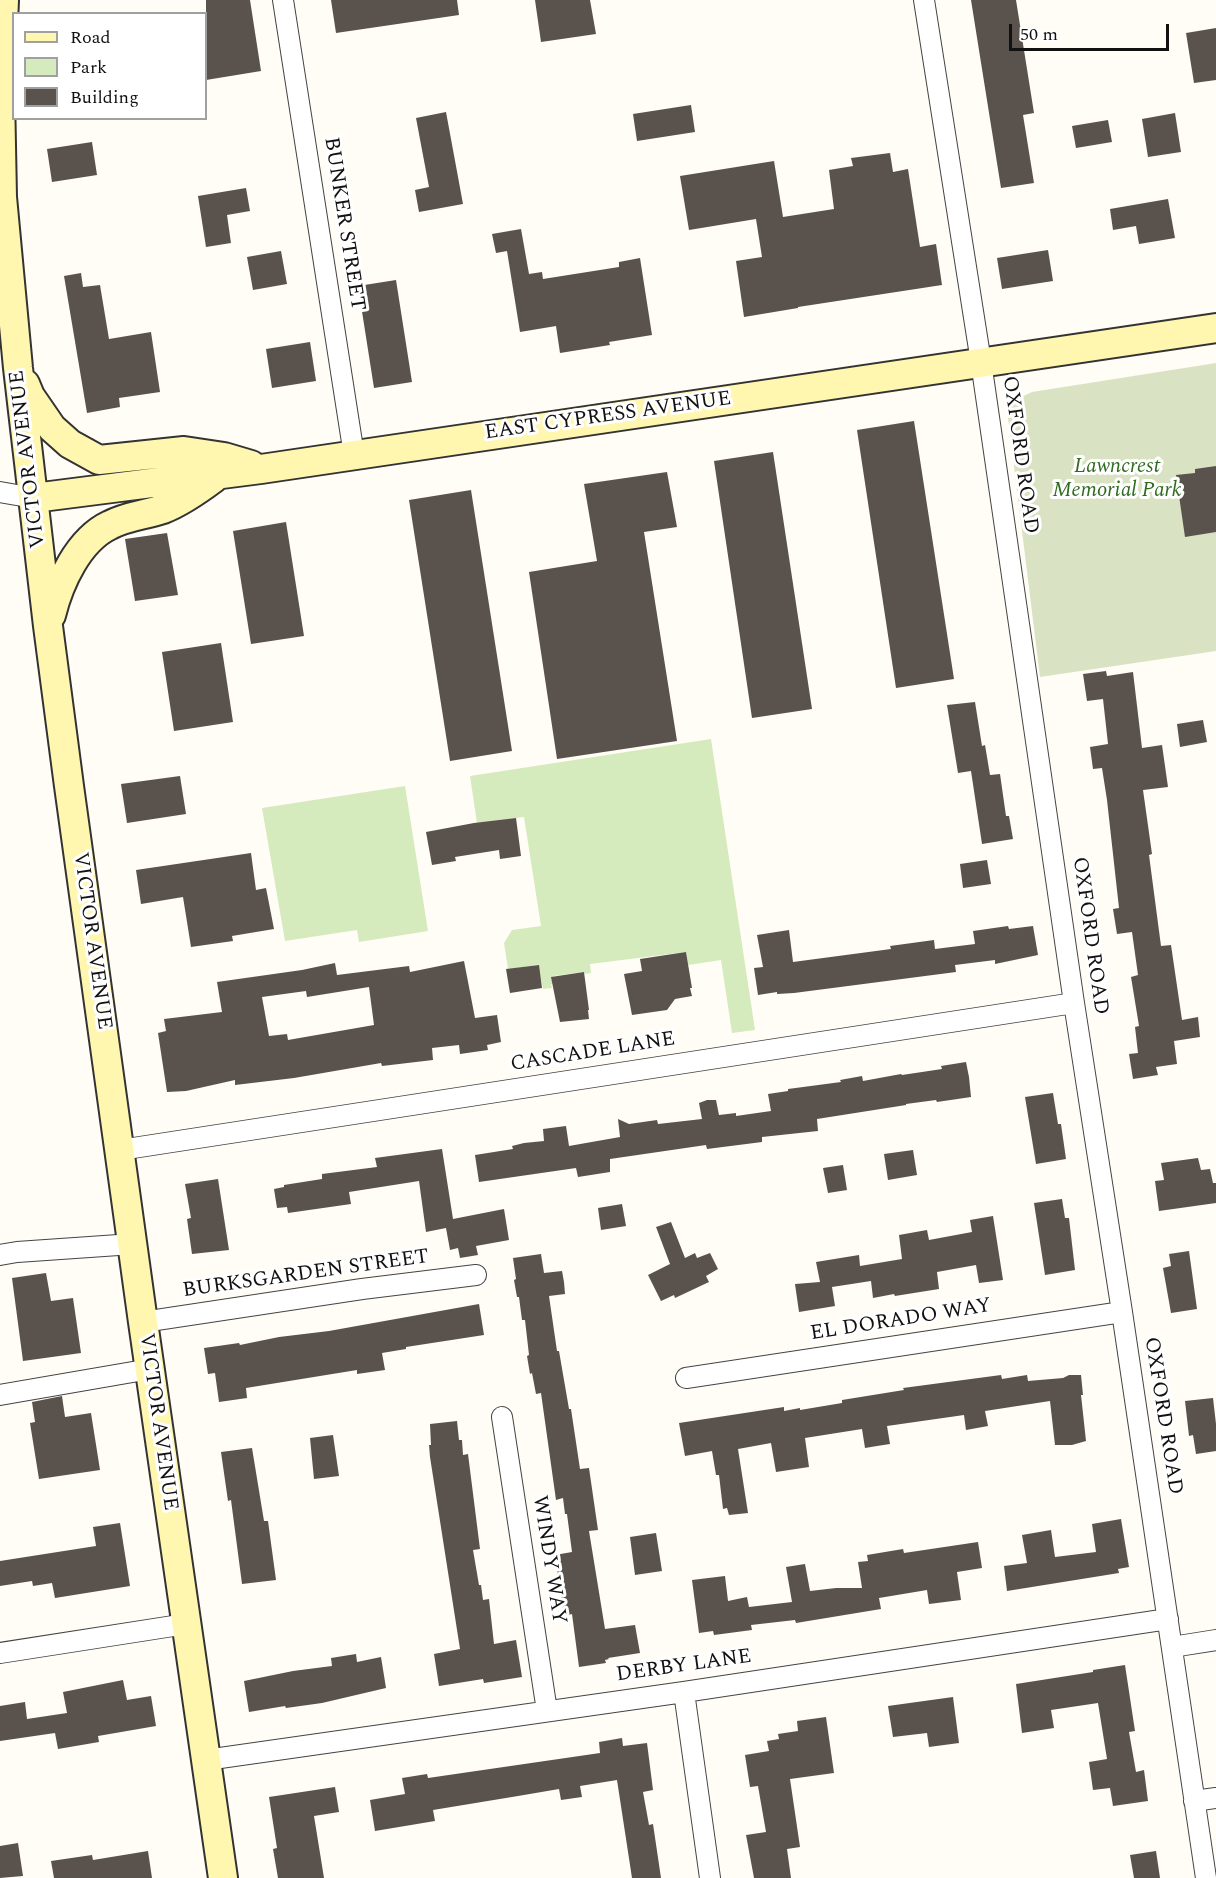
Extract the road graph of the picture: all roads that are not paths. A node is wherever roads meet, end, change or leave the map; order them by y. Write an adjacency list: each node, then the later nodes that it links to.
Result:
1 (4, 0): 6 (main road, VICTOR AVENUE)
2 (283, 0): 7 (street, BUNKER STREET)
3 (924, 0): 5 (street, OXFORD ROAD)
4 (1216, 328): 5 (main road, EAST CYPRESS AVENUE)
5 (981, 362): 7 (main road, EAST CYPRESS AVENUE); 13 (street, OXFORD ROAD)
6 (18, 368): 8 (main road); 11 (main road, VICTOR AVENUE)
7 (354, 455): 8 (main road, EAST CYPRESS AVENUE)
8 (261, 469): 9 (main road, EAST CYPRESS AVENUE)
9 (219, 475): 11 (main road, EAST CYPRESS AVENUE); 12 (main road)
10 (0, 492): 11 (street, EAST CYPRESS AVENUE)
11 (34, 498): 12 (main road, VICTOR AVENUE)
12 (48, 626): 14 (main road, VICTOR AVENUE)
13 (1074, 1003): 14 (street, CASCADE LANE); 18 (street, OXFORD ROAD)
14 (120, 1150): 15 (main road, VICTOR AVENUE)
15 (133, 1245): 16 (street); 19 (main road, VICTOR AVENUE)
16 (0, 1256)
17 (477, 1275): 19 (street, BURKSGARDEN STREET)
18 (1122, 1312): 21 (street, EL DORADO WAY); 24 (street, OXFORD ROAD)
19 (143, 1322): 20 (main road, VICTOR AVENUE)
20 (150, 1369): 22 (street); 25 (main road, VICTOR AVENUE)
21 (686, 1378)
22 (0, 1395)
23 (502, 1417): 30 (street, WINDY WAY)
24 (1168, 1619): 27 (street, OXFORD ROAD); 29 (street, DERBY LANE)
25 (186, 1624): 28 (street); 31 (main road, VICTOR AVENUE)
26 (1216, 1640): 27 (street)
27 (1172, 1647): 33 (street, OXFORD ROAD)
28 (0, 1653)
29 (684, 1692): 30 (street, DERBY LANE); 35 (street)
30 (547, 1711): 31 (street, DERBY LANE)
31 (206, 1760): 34 (main road, VICTOR AVENUE)
32 (1216, 1798): 33 (street)
33 (1194, 1801): 36 (street, OXFORD ROAD)
34 (223, 1878)
35 (710, 1878)
36 (1206, 1878)

